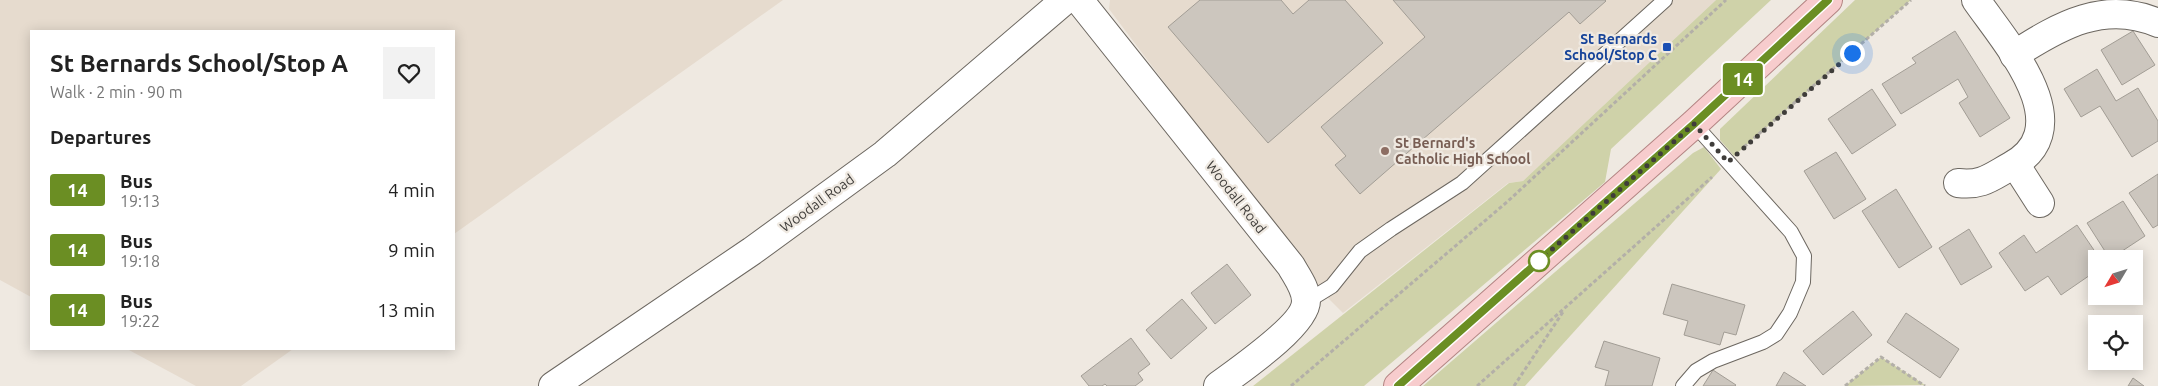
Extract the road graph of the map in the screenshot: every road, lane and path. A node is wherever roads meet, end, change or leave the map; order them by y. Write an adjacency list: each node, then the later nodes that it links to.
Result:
1 (1065, 0): 17 (street, Woodall Road)
2 (1079, 0): 15 (street, Woodall Road)
3 (1665, 0): 15 (lane)
4 (1726, 0): 19 (path)
5 (1828, 0): 10 (main road)
6 (1911, 0): 11 (path)
7 (1976, 0): 9 (street)
8 (2158, 23): 9 (street)
9 (2014, 55): 12 (street)
10 (1694, 124): 11 (lane); 20 (main road)
11 (1728, 162): 16 (path); 23 (lane)
12 (2015, 164): 13 (street); 14 (street)
13 (1958, 183)
14 (2040, 203)
15 (1306, 302): 18 (street)
16 (1567, 306): 21 (path); 22 (path)
17 (553, 386)
18 (1218, 386)
19 (1291, 386)
20 (1398, 386)
21 (1477, 386)
22 (1514, 386)
23 (1683, 386)
24 (1846, 386): 25 (path)
25 (1925, 386)

